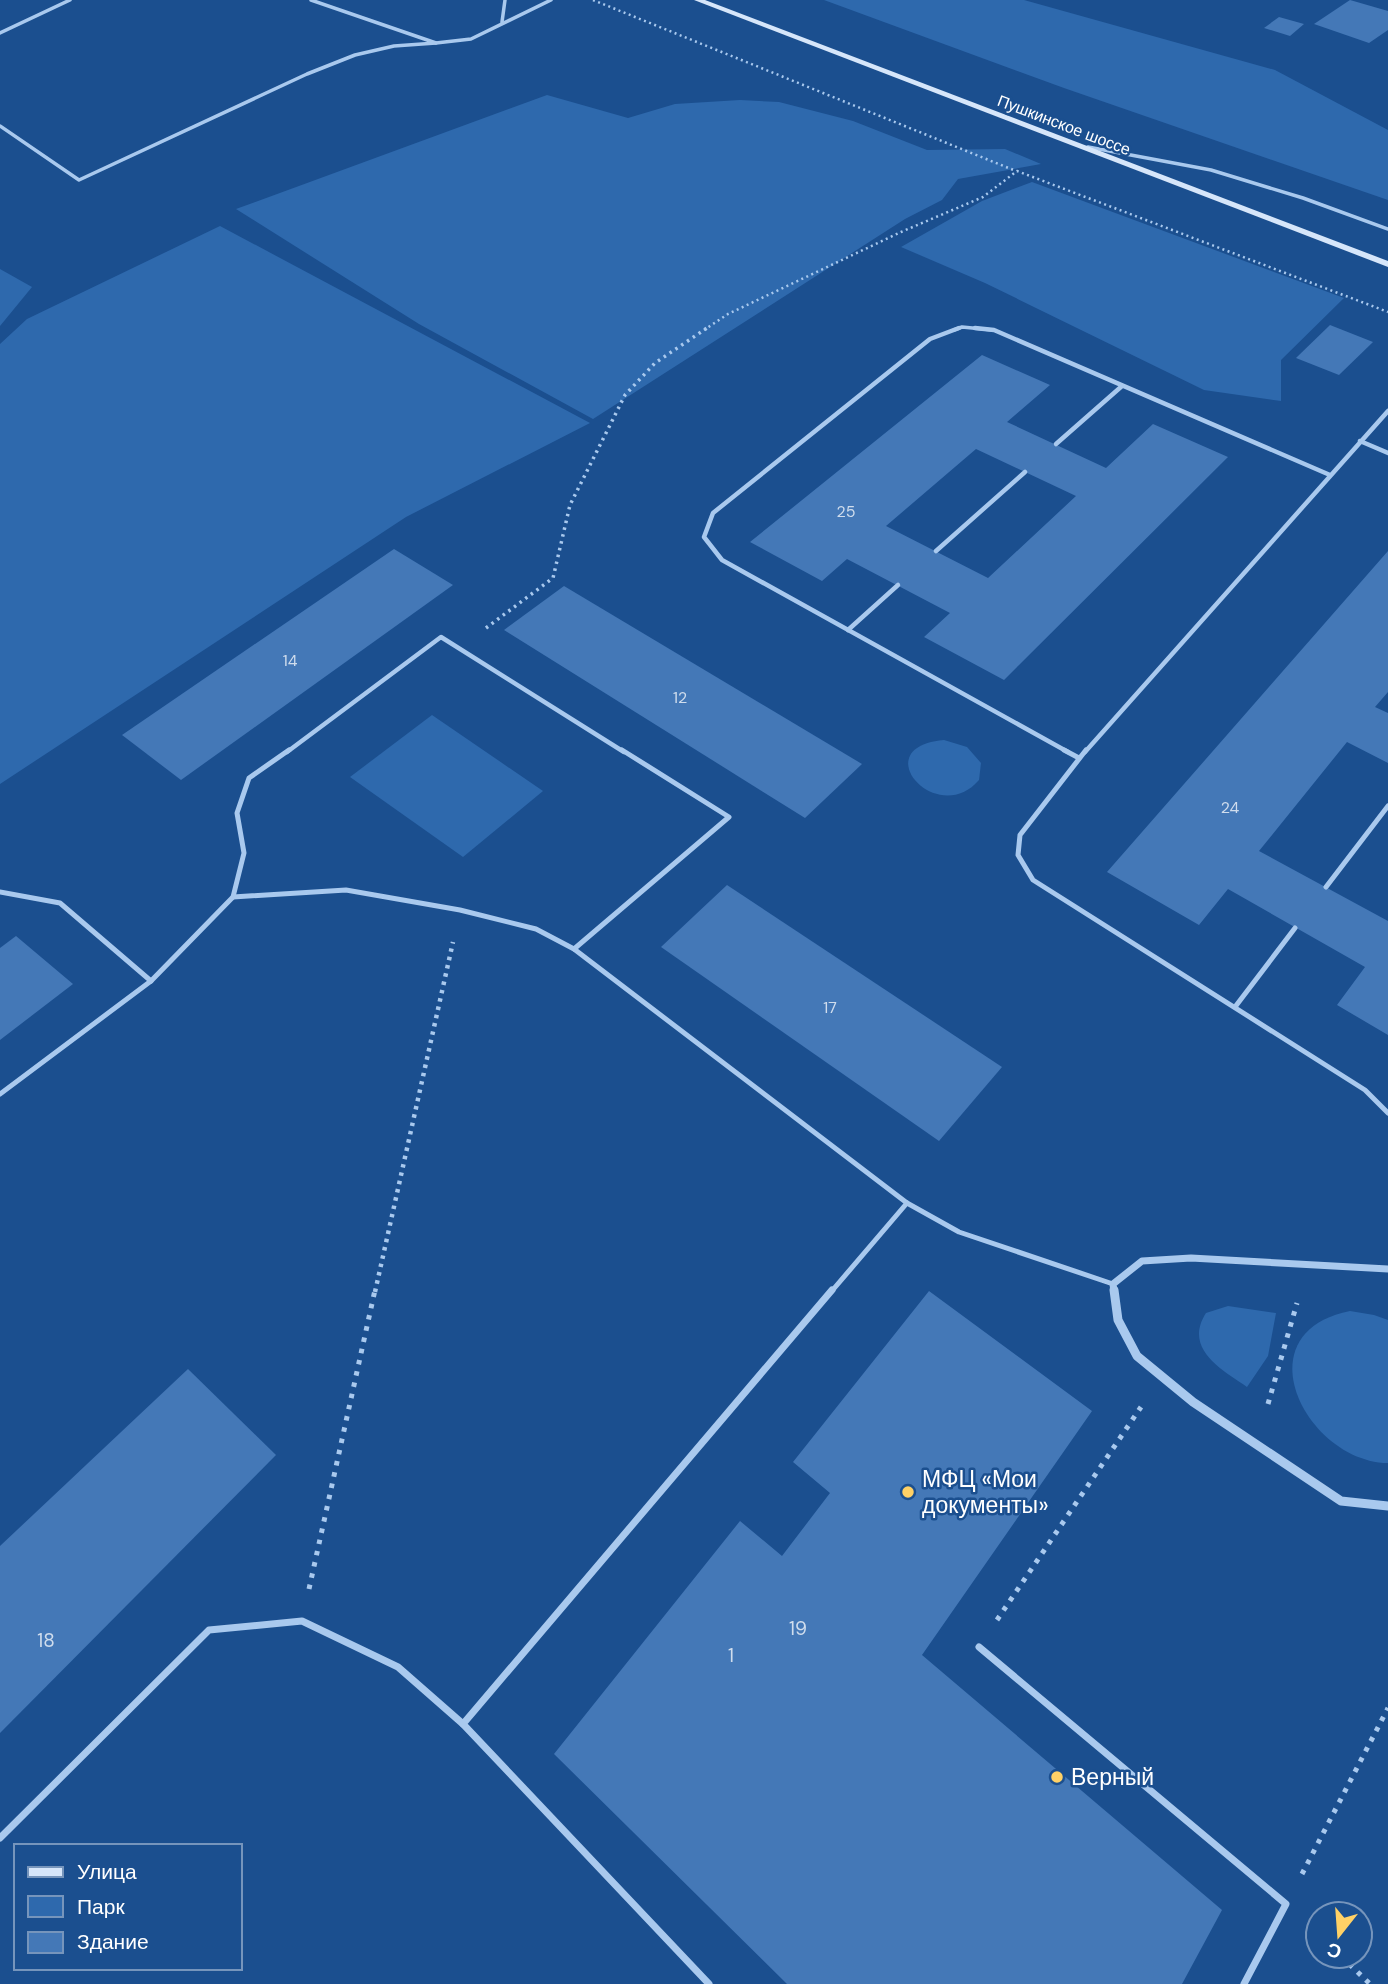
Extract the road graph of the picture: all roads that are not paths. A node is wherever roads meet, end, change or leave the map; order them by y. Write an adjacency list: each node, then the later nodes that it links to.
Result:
1 (70, 0): 7 (lane)
2 (310, 0): 8 (lane)
3 (505, 0): 6 (lane)
4 (551, 0): 6 (lane)
5 (697, 0): 10 (main road, Пушкинское шоссе)
6 (502, 22): 8 (lane)
7 (0, 33)
8 (436, 43): 9 (lane)
9 (0, 126)
10 (1079, 146): 11 (lane); 12 (main road, Пушкинское шоссе)
11 (1388, 229)
12 (1388, 264)
13 (1122, 386): 16 (lane); 19 (lane); 22 (lane)
14 (1388, 411): 15 (lane)
15 (1360, 441): 17 (lane); 19 (lane)
16 (1056, 444)
17 (1388, 453)
18 (1025, 472): 20 (lane)
19 (1330, 475): 23 (lane)
20 (936, 551)
21 (898, 585): 22 (lane)
22 (848, 630): 23 (lane)
23 (1079, 758): 31 (lane)
24 (1388, 806): 25 (lane)
25 (1326, 887)
26 (0, 892): 30 (lane)
27 (233, 897): 29 (lane); 29 (lane); 30 (lane)
28 (1295, 928): 31 (lane)
29 (575, 949): 34 (lane)
30 (152, 981): 32 (lane)
31 (1234, 1007): 33 (lane)
32 (0, 1094)
33 (1388, 1112)
34 (907, 1203): 36 (lane); 39 (lane)
35 (1388, 1269): 36 (street)
36 (1114, 1284): 37 (street)
37 (1388, 1506)
38 (979, 1647): 42 (lane)
39 (463, 1724): 40 (lane); 41 (lane)
40 (0, 1838)
41 (709, 1984)
42 (1244, 1984)

